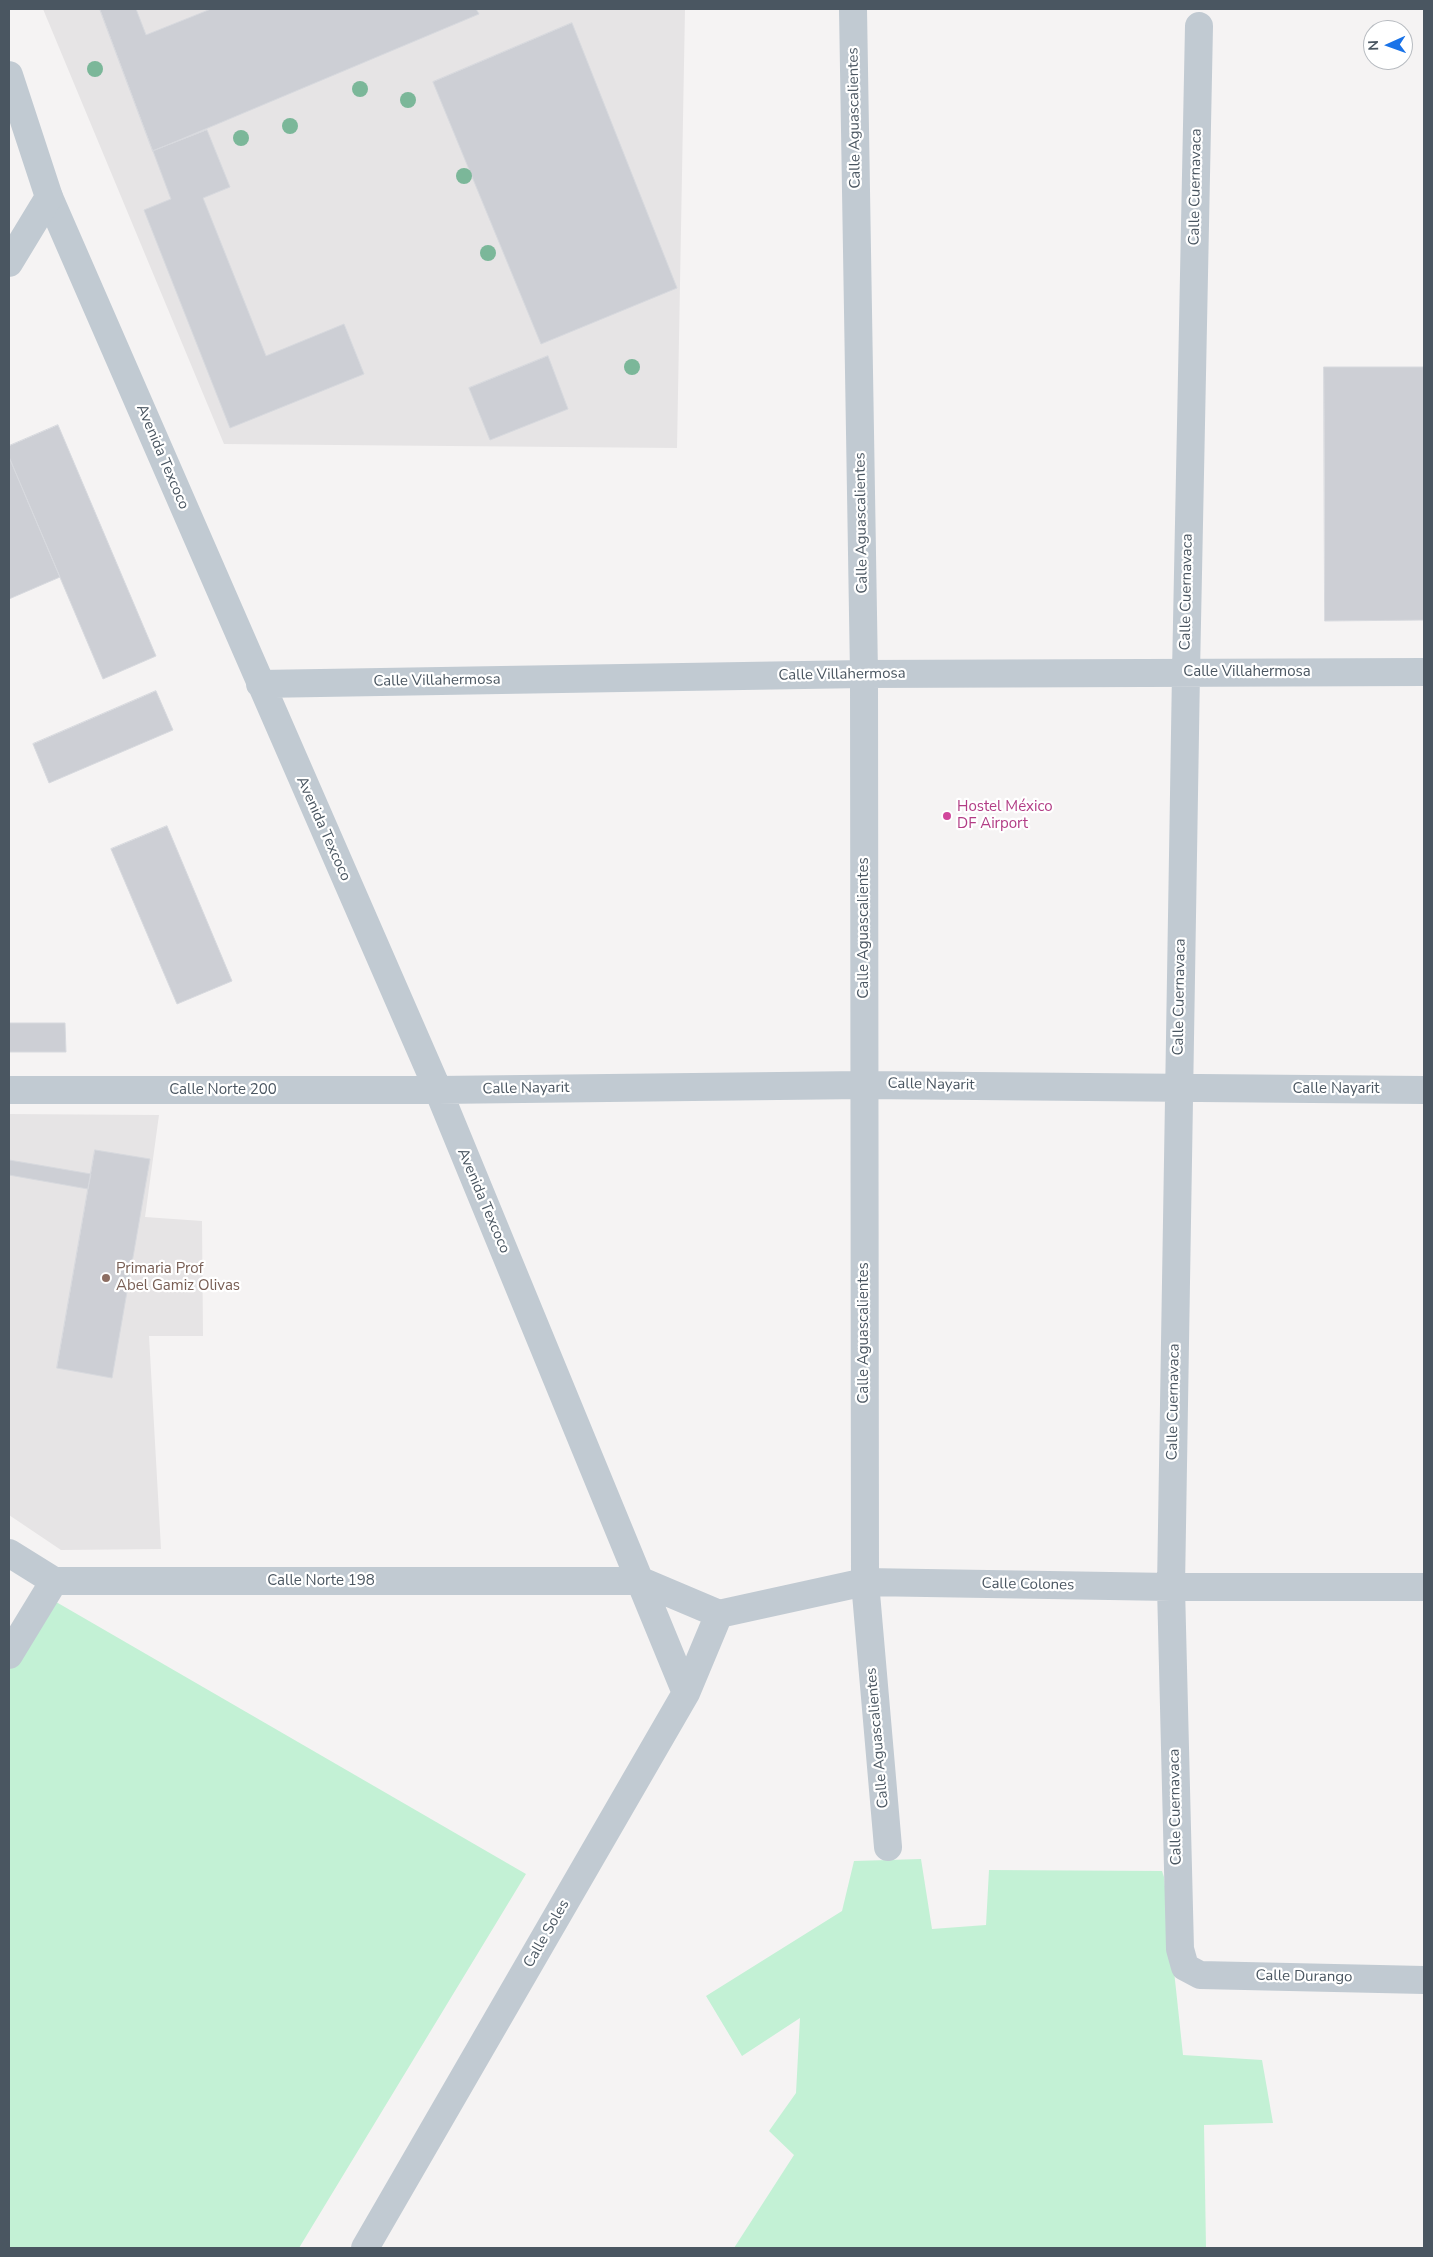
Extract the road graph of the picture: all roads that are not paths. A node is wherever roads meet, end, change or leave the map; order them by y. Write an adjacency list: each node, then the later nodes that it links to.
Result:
1 (853, 9): 8 (street, Calle Aguascalientes)
2 (1199, 26): 6 (street, Calle Cuernavaca)
3 (10, 88): 4 (street, Avenida Texcoco)
4 (49, 197): 5 (street); 9 (street, Avenida Texcoco)
5 (9, 263)
6 (1186, 672): 7 (street, Calle Villahermosa); 8 (street, Calle Villahermosa); 11 (street, Calle Cuernavaca)
7 (1424, 672)
8 (864, 674): 9 (street, Calle Villahermosa); 10 (street, Calle Aguascalientes)
9 (260, 684): 13 (street, Avenida Texcoco)
10 (863, 1085): 11 (street, Calle Nayarit); 13 (street, Calle Nayarit); 18 (street, Calle Aguascalientes)
11 (1179, 1088): 14 (street, Calle Nayarit); 19 (street, Calle Cuernavaca)
12 (9, 1090): 13 (street, Calle Norte 200)
13 (438, 1090): 17 (street, Avenida Texcoco)
14 (1424, 1090)
15 (9, 1553): 16 (street)
16 (54, 1581): 17 (street, Calle Norte 198); 22 (street)
17 (641, 1581): 21 (street); 23 (street, Avenida Texcoco)
18 (865, 1582): 19 (street, Calle Colones); 21 (street, Calle Colones); 24 (street, Calle Aguascalientes)
19 (1171, 1587): 20 (street, Calle Colones); 25 (street, Calle Cuernavaca)
20 (1424, 1587)
21 (719, 1614): 23 (street, Calle Soles)
22 (9, 1655)
23 (686, 1693): 27 (street, Calle Soles)
24 (888, 1847)
25 (1186, 1967): 26 (street, Calle Durango)
26 (1424, 1980)
27 (365, 2248)

